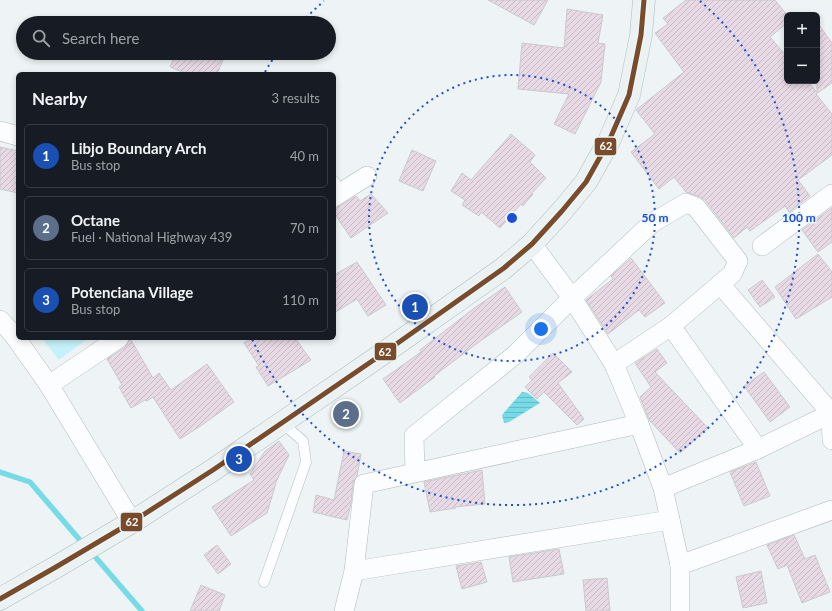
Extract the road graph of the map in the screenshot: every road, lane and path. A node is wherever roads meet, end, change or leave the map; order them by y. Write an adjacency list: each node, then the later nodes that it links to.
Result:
1 (644, 0): 7 (main road)
2 (0, 131): 3 (street)
3 (16, 135)
4 (367, 176): 5 (street)
5 (336, 190)
6 (832, 194): 8 (street)
7 (532, 244): 10 (street); 18 (main road)
8 (762, 246)
9 (720, 284): 10 (street); 12 (street); 17 (street)
10 (572, 298): 15 (street); 22 (street)
11 (0, 320): 13 (street)
12 (671, 326): 15 (street); 21 (street)
13 (6, 339): 16 (street)
14 (116, 340): 16 (street)
15 (614, 364): 19 (street)
16 (49, 385): 26 (street)
17 (832, 413): 20 (street); 21 (street)
18 (281, 422): 26 (main road); 29 (lane)
19 (639, 424): 22 (street); 23 (street)
20 (832, 440)
21 (758, 448): 23 (street)
22 (415, 472): 28 (street)
23 (663, 488): 25 (street)
24 (832, 510): 27 (street)
25 (670, 520): 27 (street); 28 (street)
26 (132, 522): 30 (main road)
27 (680, 565): 32 (street)
28 (354, 571): 31 (street)
29 (264, 582)
30 (0, 599)
31 (344, 611)
32 (680, 611)

